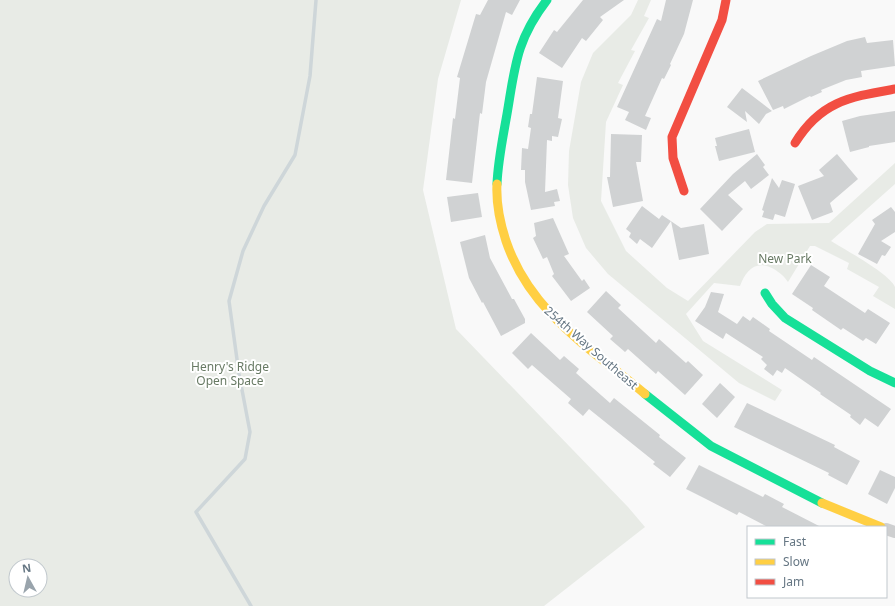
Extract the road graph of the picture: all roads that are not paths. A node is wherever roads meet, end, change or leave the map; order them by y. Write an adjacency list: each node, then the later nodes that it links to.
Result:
1 (548, 0): 8 (street, 254th Way Southeast)
2 (726, 0): 5 (street)
3 (895, 89): 4 (street)
4 (795, 143)
5 (684, 192)
6 (765, 292): 7 (street)
7 (895, 384)
8 (878, 526)

